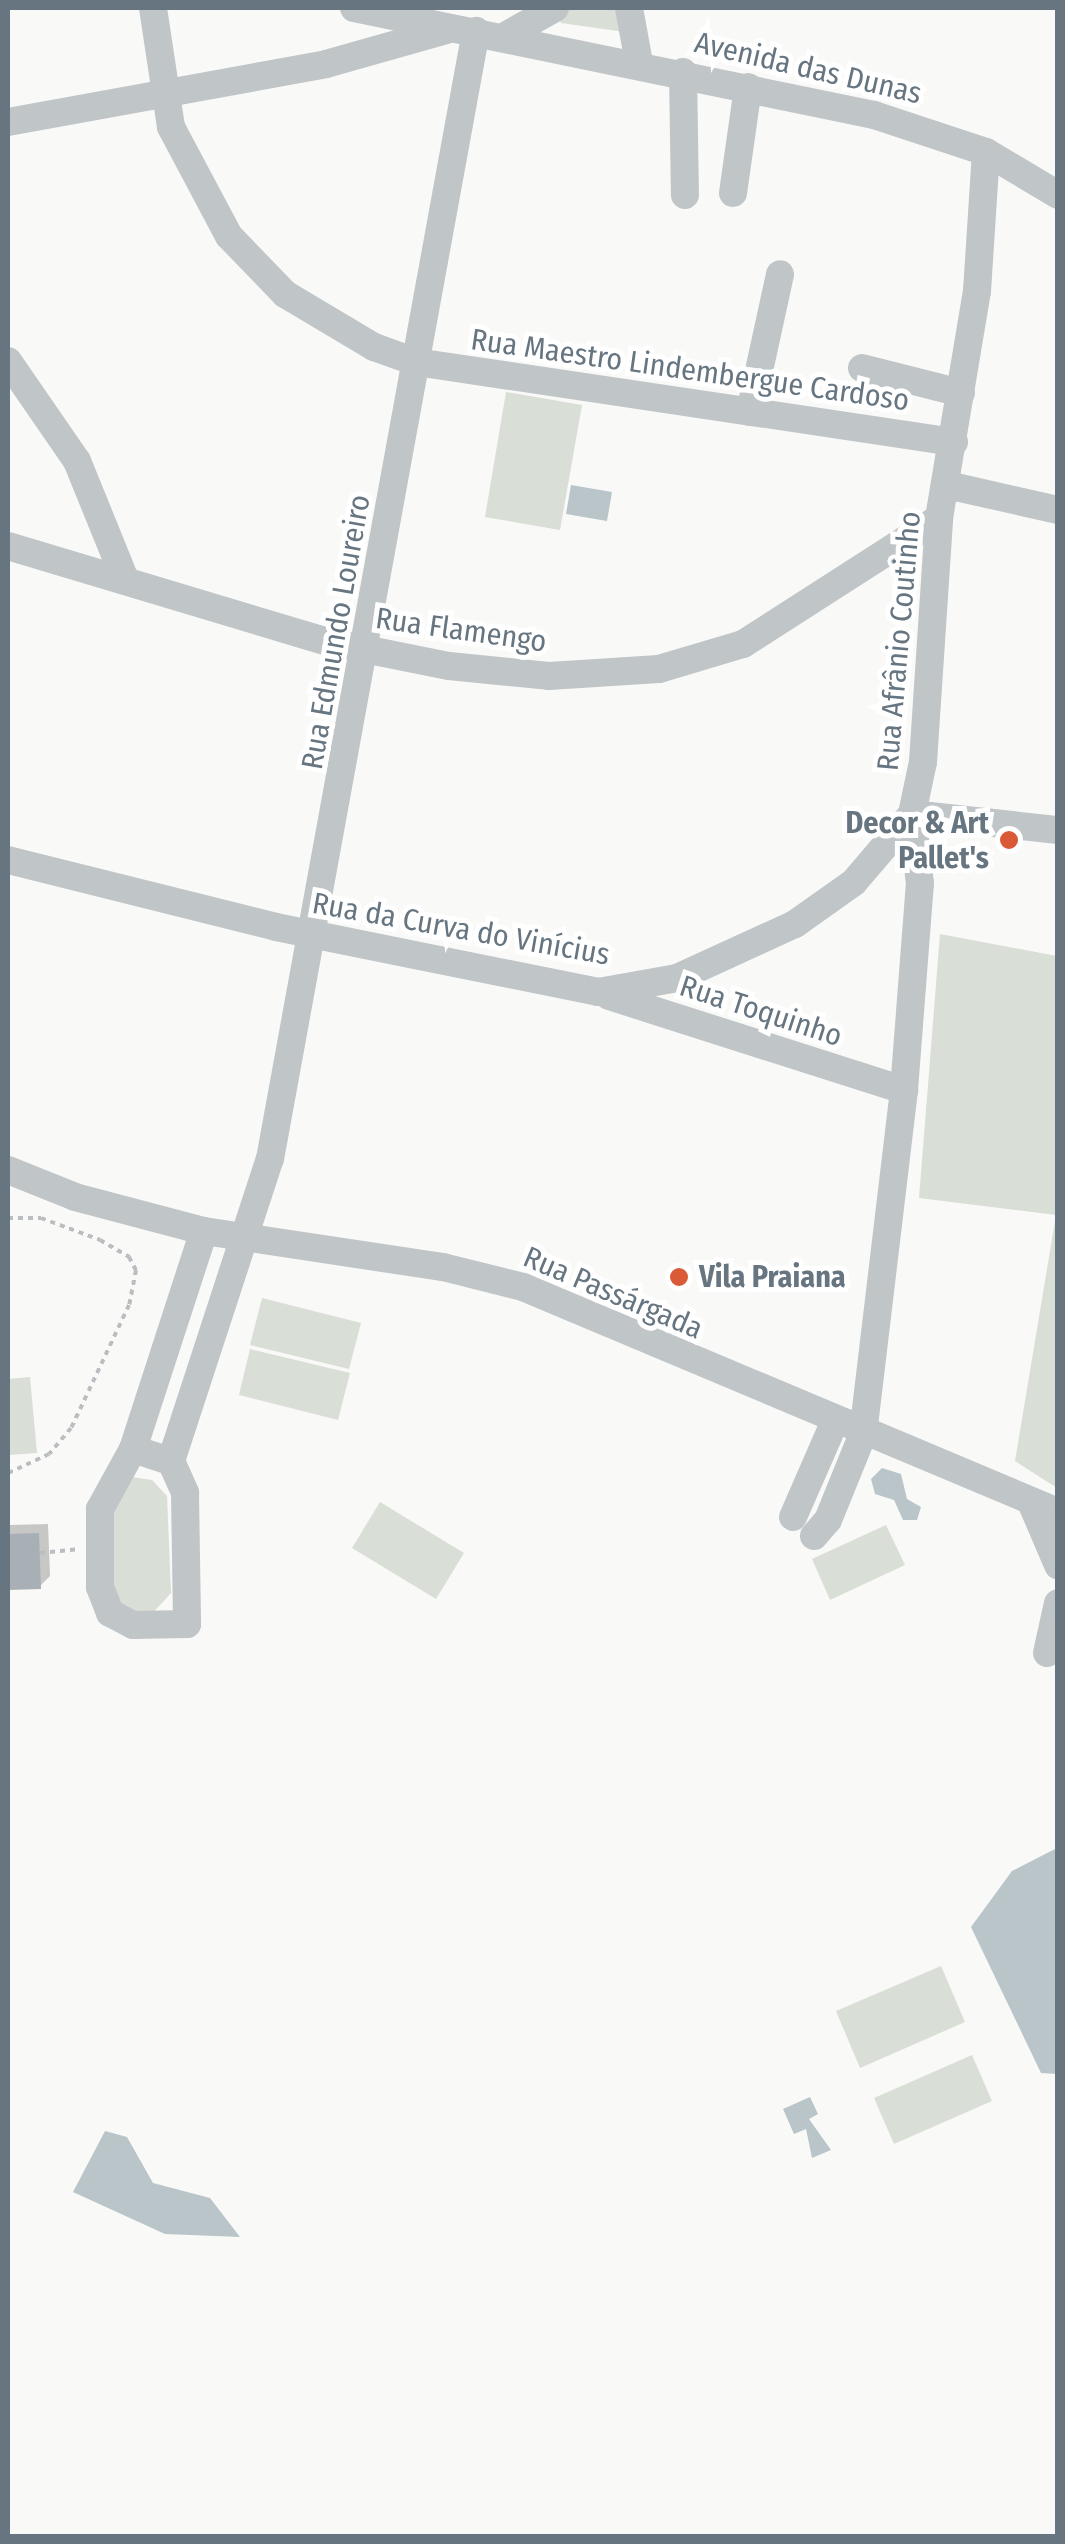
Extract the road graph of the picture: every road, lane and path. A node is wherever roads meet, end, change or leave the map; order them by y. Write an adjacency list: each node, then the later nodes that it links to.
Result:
1 (154, 8): 10 (street, Rua Maestro Lindembergue Cardoso)
2 (354, 8): 5 (street, Avenida das Dunas)
3 (555, 8): 6 (street)
4 (630, 8): 7 (street)
5 (464, 30): 6 (street, Avenida das Dunas); 10 (street); 18 (street, Rua Edmundo Loureiro)
6 (507, 34): 7 (street, Avenida das Dunas)
7 (640, 63): 8 (street, Avenida das Dunas)
8 (684, 72): 9 (street, Avenida das Dunas); 15 (street)
9 (748, 87): 12 (street, Avenida das Dunas); 14 (street)
10 (163, 94): 11 (street); 18 (street, Rua Maestro Lindembergue Cardoso)
11 (8, 122)
12 (986, 152): 13 (street, Avenida das Dunas); 20 (street, Rua Afrânio Coutinho)
13 (1056, 190)
14 (733, 193)
15 (685, 195)
16 (780, 274): 21 (street)
17 (8, 361): 27 (street)
18 (416, 362): 21 (street, Rua Maestro Lindembergue Cardoso); 28 (street, Rua Edmundo Loureiro)
19 (862, 368): 20 (street)
20 (961, 393): 22 (street, Rua Afrânio Coutinho)
21 (753, 398): 22 (street, Rua Maestro Lindembergue Cardoso)
22 (954, 442): 23 (street, Rua Afrânio Coutinho)
23 (946, 485): 24 (street); 25 (street, Rua Afrânio Coutinho)
24 (1058, 510)
25 (939, 518): 28 (street, Rua Flamengo); 29 (street, Rua Afrânio Coutinho)
26 (8, 546): 27 (street, Rua Flamengo)
27 (125, 579): 28 (street, Rua Flamengo)
28 (366, 651): 32 (street, Rua Edmundo Loureiro)
29 (912, 814): 30 (street); 33 (street, Rua da Curva do Vinícius); 34 (street, Rua Afrânio Coutinho)
30 (1058, 830)
31 (8, 860): 32 (street, Rua da Curva do Vinícius)
32 (312, 935): 33 (street, Rua da Curva do Vinícius); 38 (street, Rua Edmundo Loureiro)
33 (598, 992): 34 (street, Rua Toquinho)
34 (904, 1090): 40 (street, Rua Afrânio Coutinho)
35 (8, 1170): 37 (street, Rua Passárgada)
36 (8, 1218): 43 (path)
37 (204, 1231): 38 (street, Rua Passárgada); 41 (street)
38 (246, 1240): 39 (street, Rua Passárgada); 42 (street, Rua Edmundo Loureiro)
39 (834, 1423): 40 (street, Rua Passárgada); 40 (street, Rua Afrânio Coutinho)
40 (862, 1434): 44 (street, Rua Passárgada)
41 (133, 1449): 42 (street); 45 (street)
42 (171, 1460): 45 (street)
43 (8, 1472)
44 (1050, 1512): 47 (street)
45 (100, 1548): 46 (path)
46 (40, 1554)
47 (1058, 1565)
48 (1058, 1602): 49 (street)
49 (1058, 1637)

